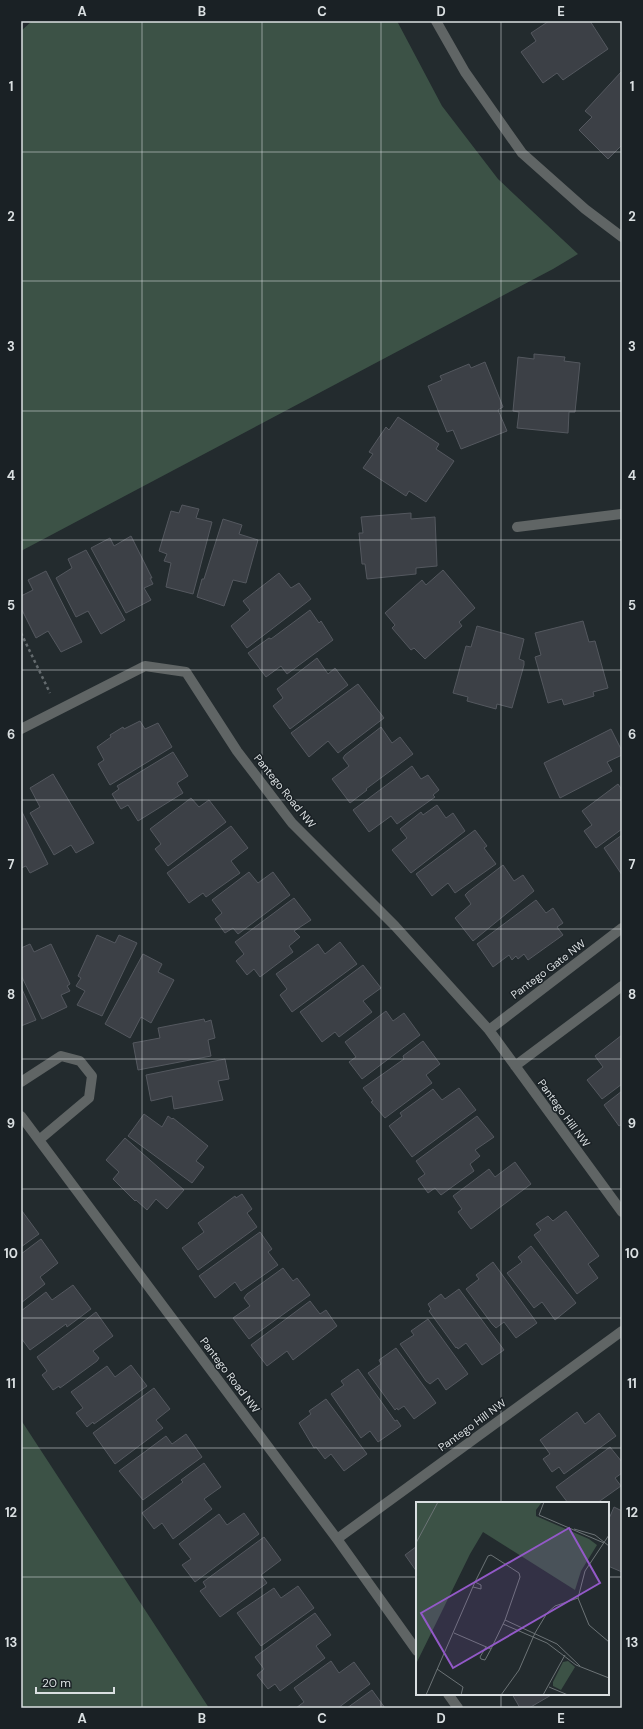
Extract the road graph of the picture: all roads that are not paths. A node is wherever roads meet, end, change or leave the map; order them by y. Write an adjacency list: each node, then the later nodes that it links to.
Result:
1 (436, 21): 2 (street)
2 (622, 237)
3 (622, 513): 4 (street)
4 (517, 527)
5 (21, 729): 8 (street, Pantego Road NW)
6 (622, 928): 8 (street, Pantego Gate NW)
7 (622, 986): 10 (street)
8 (489, 1030): 9 (street, Pantego Road NW)
9 (501, 1047): 10 (street, Pantego Hill NW)
10 (515, 1066): 14 (street, Pantego Hill NW)
11 (21, 1082): 13 (street)
12 (21, 1116): 13 (street, Pantego Road NW)
13 (39, 1140): 16 (street, Pantego Road NW)
14 (622, 1212)
15 (622, 1331): 16 (street, Pantego Hill NW)
16 (337, 1539): 17 (street, Pantego Road NW)
17 (416, 1650)
18 (449, 1695): 19 (street)
19 (458, 1708)

